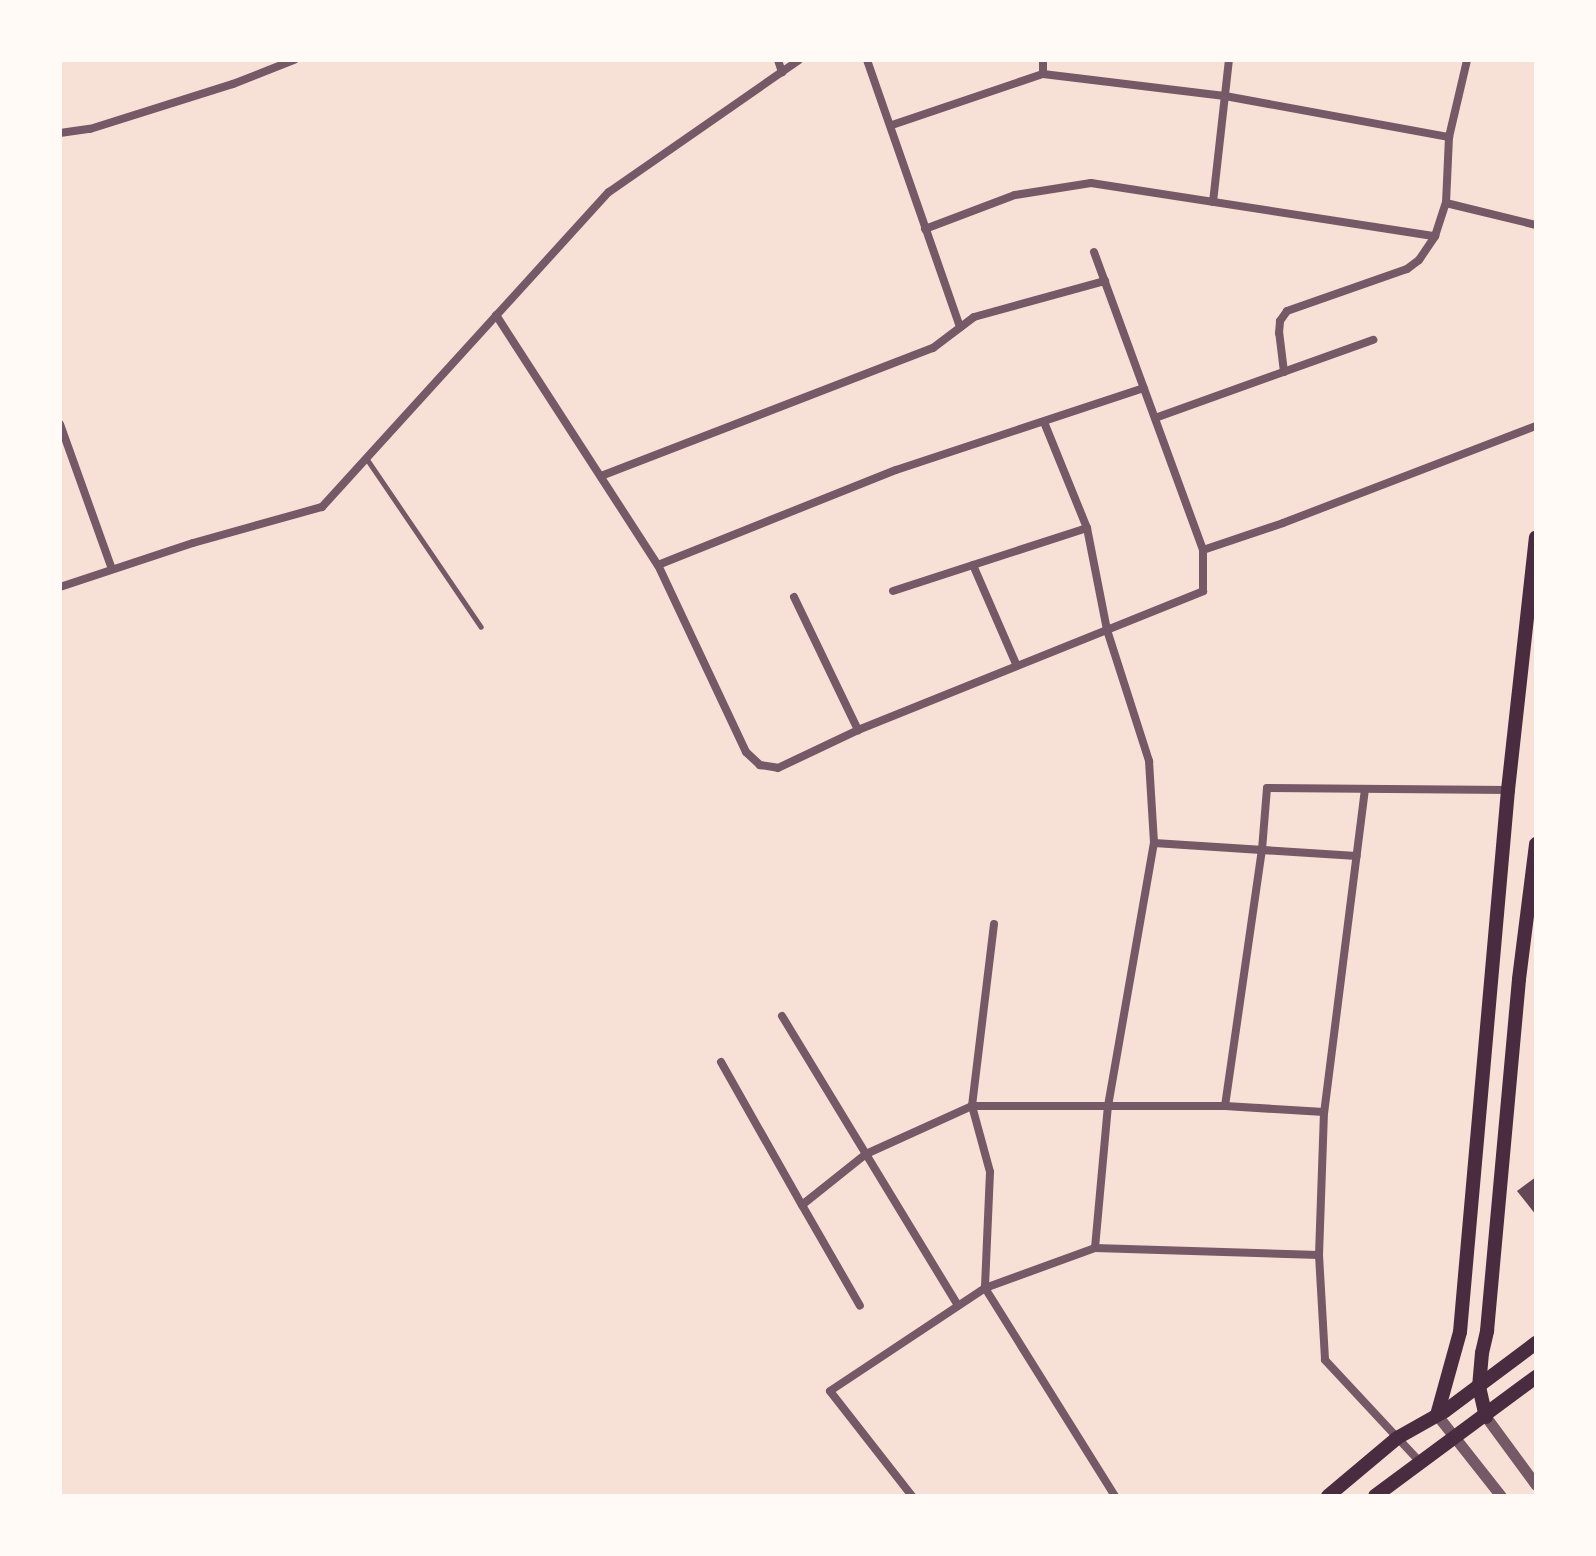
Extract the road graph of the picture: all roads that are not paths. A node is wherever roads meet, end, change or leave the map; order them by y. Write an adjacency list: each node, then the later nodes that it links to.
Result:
1 (294, 60): 12 (street)
2 (778, 60): 8 (street)
3 (799, 60): 8 (street)
4 (867, 60): 11 (street)
5 (1043, 60): 9 (street)
6 (1229, 60): 10 (street)
7 (1467, 60): 13 (street)
8 (782, 72): 21 (street)
9 (1043, 74): 10 (street); 11 (street)
10 (1225, 96): 13 (street); 14 (street)
11 (892, 125): 17 (street)
12 (60, 133)
13 (1449, 137): 15 (street)
14 (1213, 202): 17 (street); 18 (street)
15 (1446, 203): 16 (street); 18 (street)
16 (1536, 225)
17 (925, 229): 22 (street)
18 (1435, 236): 24 (street)
19 (1094, 252): 20 (street)
20 (1105, 281): 22 (street); 25 (street)
21 (496, 315): 30 (street); 31 (street)
22 (960, 327): 31 (street)
23 (1373, 340): 24 (street)
24 (1284, 372): 26 (street)
25 (1144, 388): 26 (street); 27 (street)
26 (1155, 418): 34 (street)
27 (1044, 422): 32 (street); 35 (street)
28 (60, 424): 37 (street)
29 (1536, 426): 34 (street)
30 (366, 458): 37 (street); 41 (lane)
31 (601, 476): 35 (street)
32 (1087, 528): 36 (street); 42 (street)
33 (1536, 538): 46 (main road)
34 (1203, 550): 42 (street)
35 (658, 565): 44 (street)
36 (973, 565): 39 (street); 43 (street)
37 (112, 569): 38 (street)
38 (60, 587)
39 (893, 591)
40 (794, 597): 44 (street)
41 (481, 627)
42 (1107, 630): 43 (street); 47 (street)
43 (1017, 666): 44 (street)
44 (858, 730)
45 (1365, 789): 46 (street); 49 (street); 50 (street)
46 (1508, 790): 68 (main road)
47 (1154, 843): 49 (street); 55 (street)
48 (1536, 844): 67 (main road)
49 (1262, 850): 50 (street); 56 (street)
50 (1357, 856): 57 (street)
51 (994, 924): 54 (street)
52 (782, 1016): 58 (street)
53 (721, 1062): 59 (street)
54 (972, 1106): 55 (street); 58 (street); 62 (street)
55 (1108, 1106): 56 (street); 60 (street)
56 (1225, 1106): 57 (street)
57 (1324, 1112): 61 (street)
58 (866, 1154): 59 (street); 64 (street)
59 (802, 1205): 63 (street)
60 (1095, 1248): 61 (street); 62 (street)
61 (1319, 1255): 70 (street)
62 (985, 1288): 64 (street); 75 (street)
63 (860, 1306)
64 (958, 1306): 74 (street)
65 (1536, 1343): 67 (main road)
66 (1536, 1377): 69 (main road)
67 (1479, 1387): 68 (main road); 69 (main road)
68 (1437, 1415): 70 (main road); 71 (street)
69 (1486, 1417): 71 (main road); 73 (street)
70 (1397, 1438): 72 (street); 76 (main road)
71 (1455, 1438): 72 (main road); 78 (street)
72 (1420, 1462): 77 (main road)
73 (1536, 1485)
74 (912, 1496)
75 (1115, 1496)
76 (1328, 1496)
77 (1375, 1496)
78 (1501, 1496)

